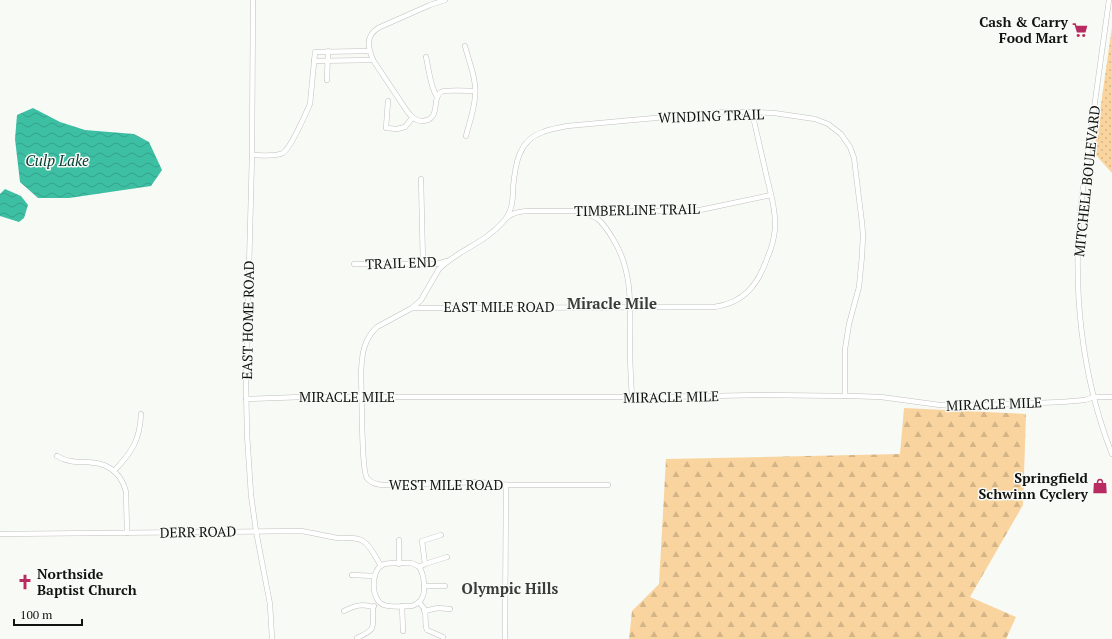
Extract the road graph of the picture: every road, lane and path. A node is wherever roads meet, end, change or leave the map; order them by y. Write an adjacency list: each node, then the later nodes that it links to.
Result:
1 (253, 0): 18 (street, EAST HOME ROAD)
2 (443, 0): 6 (street)
3 (1109, 0): 30 (street, MITCHELL BOULEVARD)
4 (465, 46): 12 (street)
5 (328, 51): 6 (street); 9 (street); 10 (street)
6 (369, 51): 8 (street)
7 (426, 57): 13 (street)
8 (373, 60): 10 (street); 16 (street)
9 (314, 61): 10 (street); 18 (street)
10 (328, 61): 11 (street)
11 (327, 80)
12 (475, 91): 13 (street); 17 (street)
13 (437, 97): 16 (street)
14 (388, 101): 16 (street)
15 (752, 112): 20 (street, EAST MILE ROAD); 22 (street, WINDING TRAIL); 28 (street, WINDING TRAIL)
16 (412, 118)
17 (466, 136)
18 (252, 155): 33 (street, EAST HOME ROAD)
19 (421, 179): 25 (street)
20 (771, 195): 21 (street, TIMBERLINE TRAIL); 26 (street, EAST MILE ROAD)
21 (580, 211): 22 (street, TIMBERLINE TRAIL); 26 (street)
22 (505, 220): 23 (street, WINDING TRAIL)
23 (448, 260): 25 (street, TRAIL END); 27 (street, WINDING TRAIL)
24 (354, 264): 25 (street, TRAIL END)
25 (423, 264)
26 (630, 307): 27 (street, EAST MILE ROAD); 32 (street)
27 (412, 308): 29 (street, EAST MILE ROAD)
28 (845, 396): 30 (street, MIRACLE MILE); 32 (street, MIRACLE MILE)
29 (362, 397): 32 (street, MIRACLE MILE); 33 (street, MIRACLE MILE); 38 (street, WEST MILE ROAD)
30 (1094, 397): 31 (street, MIRACLE MILE); 35 (street, MITCHELL BOULEVARD)
31 (1112, 397)
32 (632, 398)
33 (246, 399): 40 (street, EAST HOME ROAD)
34 (141, 414): 37 (street)
35 (1112, 454)
36 (57, 456): 37 (street)
37 (114, 471): 41 (street)
38 (506, 485): 39 (street, WEST MILE ROAD); 65 (street)
39 (608, 485)
40 (256, 531): 41 (street, DERR ROAD); 48 (street, DERR ROAD); 64 (street, EAST HOME ROAD)
41 (127, 533): 42 (street, DERR ROAD)
42 (0, 534)
43 (441, 535): 47 (street)
44 (399, 540): 46 (street)
45 (447, 557): 47 (street)
46 (400, 564): 48 (street); 49 (street)
47 (424, 564): 49 (street)
48 (381, 566): 51 (street)
49 (419, 567): 52 (street)
50 (352, 576): 51 (street)
51 (375, 576): 54 (street)
52 (424, 586): 53 (street); 55 (street)
53 (445, 586)
54 (378, 602): 56 (street); 57 (street)
55 (419, 602): 56 (street); 60 (street)
56 (402, 606): 61 (street)
57 (373, 607): 59 (street); 63 (street)
58 (450, 609): 60 (street)
59 (344, 611)
60 (424, 611): 62 (street)
61 (403, 631)
62 (443, 637)
63 (357, 638)
64 (272, 639)
65 (505, 639)

